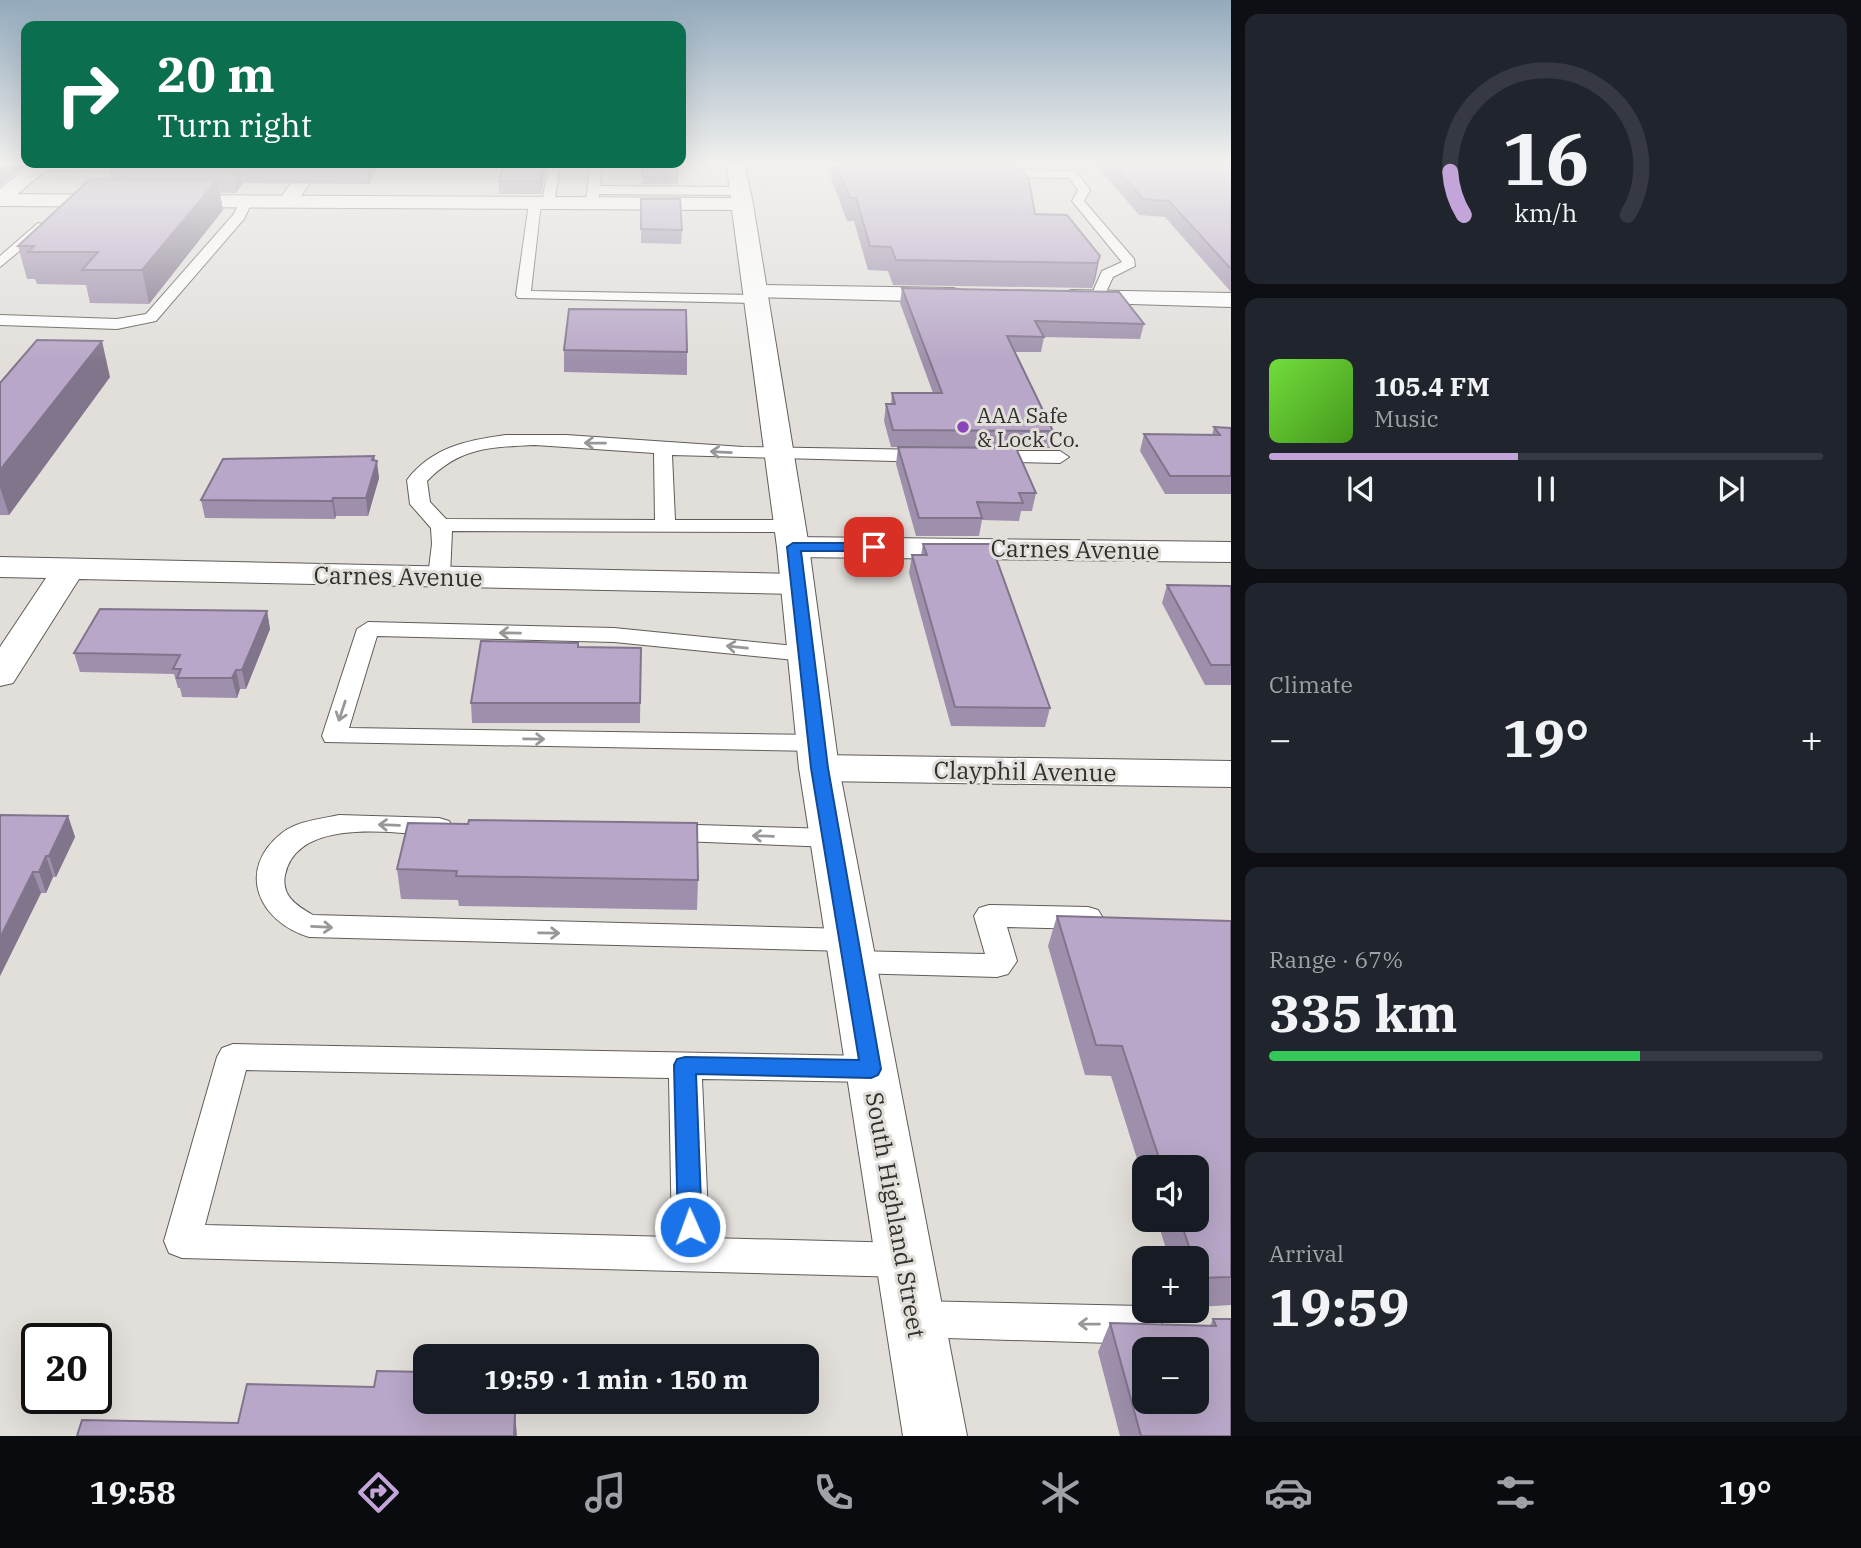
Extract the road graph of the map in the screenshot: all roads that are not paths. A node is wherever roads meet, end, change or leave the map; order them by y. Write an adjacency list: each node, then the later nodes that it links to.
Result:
1 (39, 229): 6 (lane)
2 (228, 229): 12 (lane)
3 (537, 229): 7 (lane)
4 (747, 229): 7 (street, South Highland Street)
5 (1101, 229): 10 (lane)
6 (0, 263)
7 (756, 296): 8 (street); 14 (street, South Highland Street)
8 (974, 296)
9 (1043, 297): 10 (street)
10 (1097, 298): 11 (street)
11 (1231, 300)
12 (0, 320)
13 (663, 448): 14 (lane, one-way to 13); 16 (lane, one-way to 16); 17 (lane)
14 (780, 454): 15 (lane); 18 (street, South Highland Street)
15 (1060, 457)
16 (441, 525): 17 (lane); 22 (lane)
17 (665, 526): 18 (lane)
18 (793, 552): 19 (street, Carnes Avenue); 22 (street, Carnes Avenue); 23 (street, South Highland Street)
19 (1231, 552)
20 (0, 567): 21 (street, Carnes Avenue)
21 (69, 569): 22 (street, Carnes Avenue); 24 (street)
22 (439, 576)
23 (805, 654): 25 (street, South Highland Street); 25 (lane, one-way to 25)
24 (0, 675)
25 (818, 755): 26 (street, Clayphil Avenue); 29 (street, South Highland Street)
26 (1231, 774)
27 (460, 827): 31 (lane, one-way to 31)
28 (639, 832): 29 (lane, one-way to 28)
29 (831, 838): 31 (street, South Highland Street)
30 (1110, 919): 31 (lane)
31 (850, 951): 33 (street, South Highland Street)
32 (685, 1065): 33 (lane); 34 (lane); 34 (lane)
33 (871, 1069): 35 (street, South Highland Street)
34 (691, 1254): 35 (lane)
35 (904, 1260): 36 (street, South Highland Street)
36 (915, 1319): 37 (lane, one-way to 36); 38 (street, South Highland Street)
37 (1176, 1326)
38 (935, 1436)

